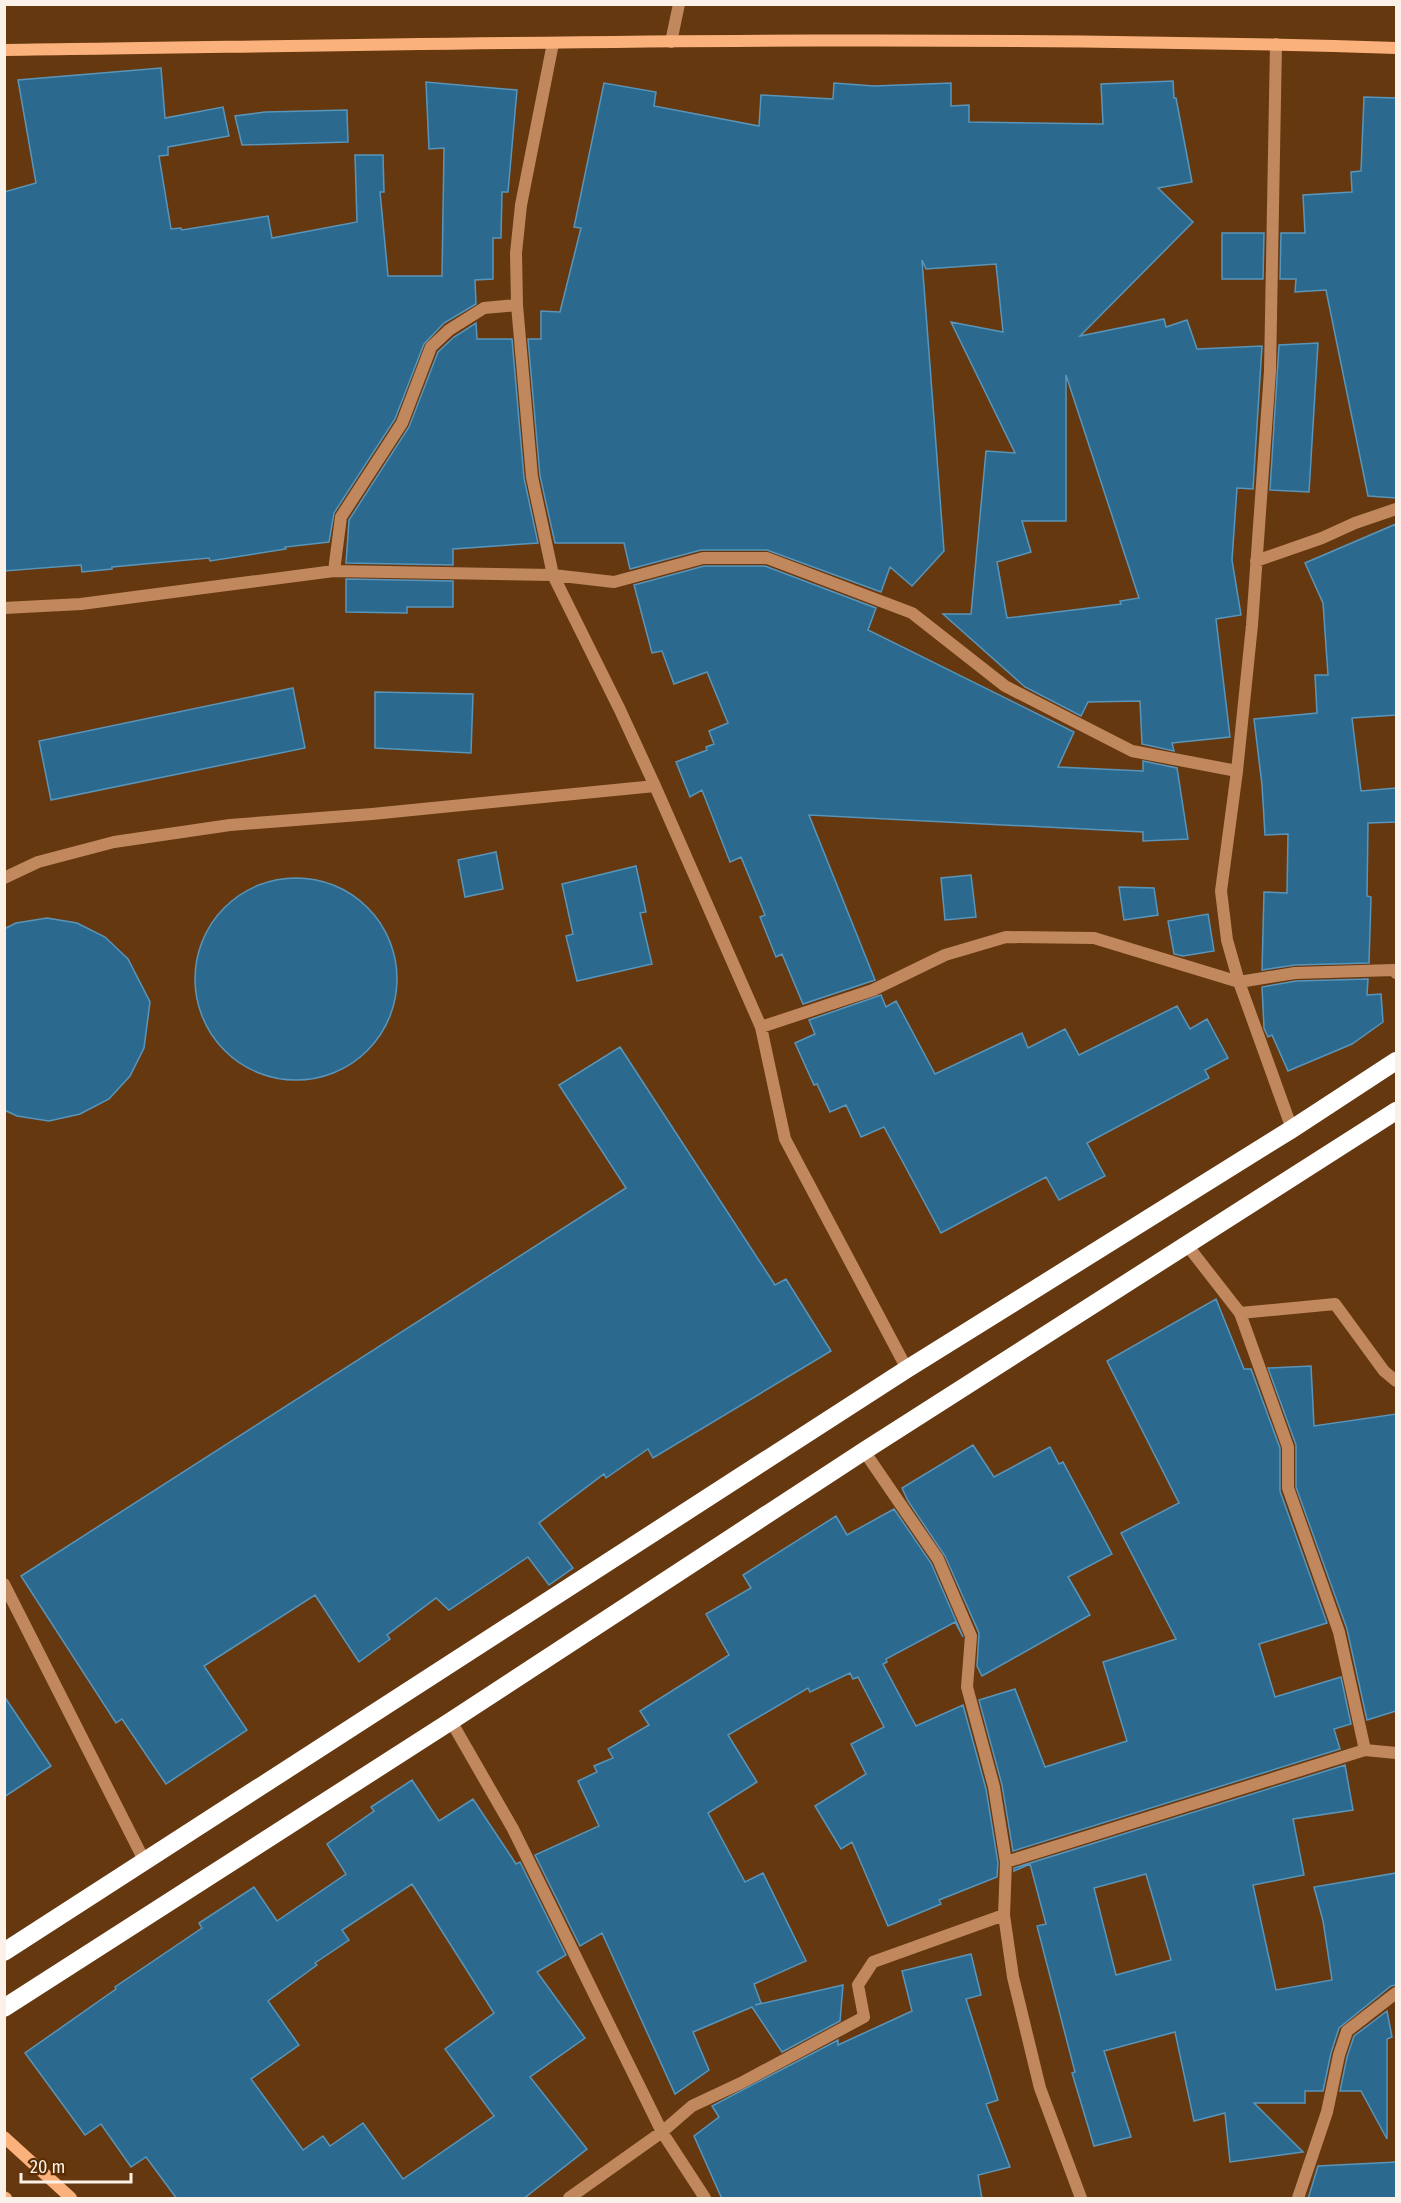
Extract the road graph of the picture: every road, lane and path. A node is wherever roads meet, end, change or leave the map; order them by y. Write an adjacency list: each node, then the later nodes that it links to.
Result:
1 (679, 4): 2 (street)
2 (671, 42): 3 (street); 4 (street)
3 (553, 43): 6 (street); 7 (street)
4 (1276, 44): 5 (street); 9 (street)
5 (1396, 48)
6 (4, 50)
7 (517, 305): 10 (street); 11 (street)
8 (1396, 509): 9 (street)
9 (1256, 561): 13 (street)
10 (334, 571): 11 (street); 12 (street)
11 (553, 575): 13 (street); 14 (street)
12 (4, 608)
13 (1237, 771): 17 (street)
14 (655, 786): 15 (street); 18 (street)
15 (4, 878)
16 (1396, 973): 17 (street)
17 (1239, 982): 18 (street); 21 (street)
18 (762, 1027): 24 (street)
19 (1396, 1061): 21 (highway)
20 (1396, 1111): 22 (highway)
21 (1292, 1129): 24 (highway)
22 (1187, 1245): 23 (street); 26 (highway)
23 (1240, 1313): 25 (street); 29 (street)
24 (907, 1369): 31 (highway)
25 (1396, 1382)
26 (864, 1451): 28 (highway); 32 (street)
27 (4, 1584): 31 (street)
28 (451, 1721): 36 (highway); 37 (street)
29 (1365, 1750): 30 (street); 32 (street)
30 (1396, 1753)
31 (145, 1862): 34 (highway)
32 (1006, 1862): 33 (street)
33 (1004, 1915): 37 (street); 42 (street)
34 (4, 1952)
35 (1396, 1993): 43 (street)
36 (4, 2008)
37 (662, 2132): 40 (street); 41 (street)
38 (4, 2137): 39 (street)
39 (71, 2199)
40 (569, 2199)
41 (705, 2199)
42 (1081, 2199)
43 (1298, 2199)

